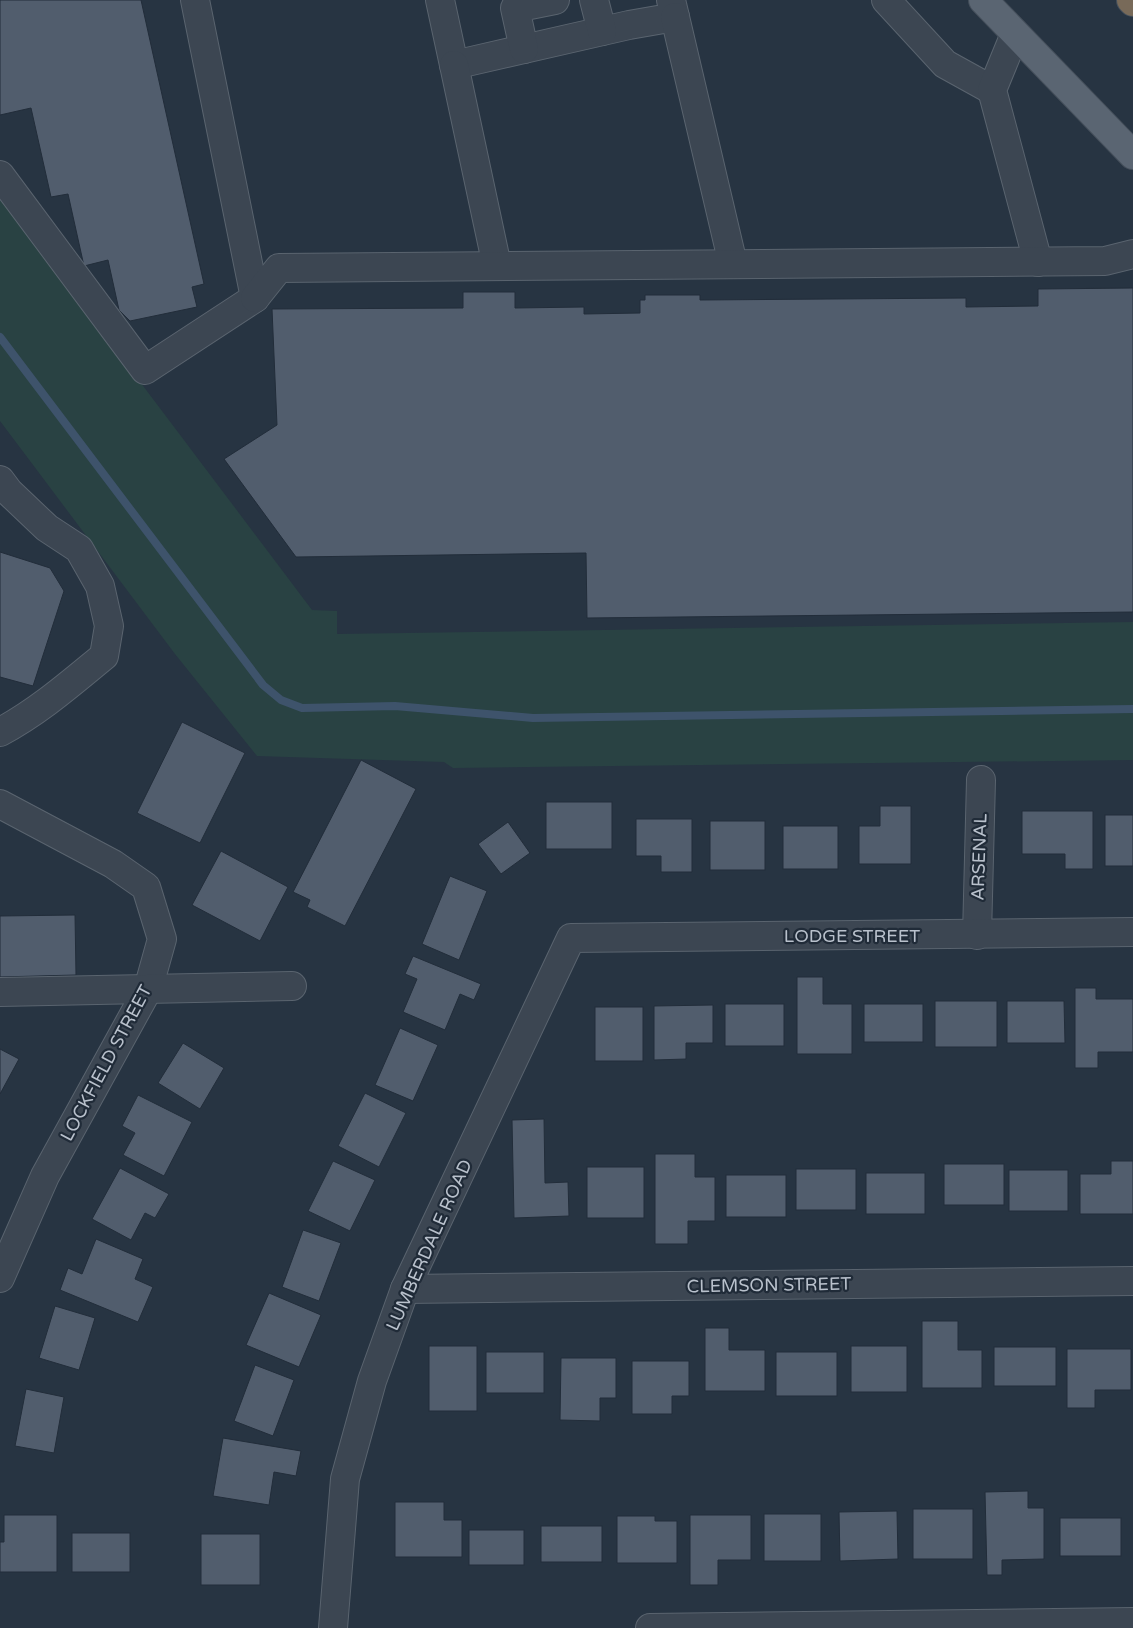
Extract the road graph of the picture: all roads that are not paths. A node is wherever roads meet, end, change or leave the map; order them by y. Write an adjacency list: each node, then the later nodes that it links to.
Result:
1 (195, 0): 20 (street)
2 (440, 0): 12 (street)
3 (555, 0): 7 (street)
4 (594, 0): 9 (street)
5 (886, 0): 13 (street)
6 (983, 0): 10 (main road)
7 (514, 4): 11 (street)
8 (673, 9): 9 (street); 18 (street)
9 (602, 31): 11 (street)
10 (1015, 34): 13 (street); 14 (main road)
11 (524, 49): 12 (street)
12 (454, 65): 19 (street)
13 (992, 90): 17 (street)
14 (1133, 155)
15 (0, 175): 20 (street)
16 (1133, 254): 17 (street)
17 (1038, 262): 18 (street)
18 (733, 264): 19 (street)
19 (497, 266): 20 (street)
20 (255, 298)
21 (0, 480): 22 (street)
22 (0, 732)
23 (981, 780): 26 (street, ARSENAL)
24 (0, 804): 29 (street, LOCKFIELD STREET)
25 (1133, 932): 26 (street, LODGE STREET)
26 (977, 935): 27 (street, LODGE STREET)
27 (571, 938): 33 (street, LUMBERDALE ROAD)
28 (292, 986): 29 (street)
29 (148, 989): 30 (street); 31 (street, LOCKFIELD STREET)
30 (0, 992)
31 (0, 1278)
32 (1133, 1281): 33 (street, CLEMSON STREET)
33 (405, 1289): 35 (street, LUMBERDALE ROAD)
34 (1133, 1622): 36 (street)
35 (333, 1628)
36 (650, 1628)

